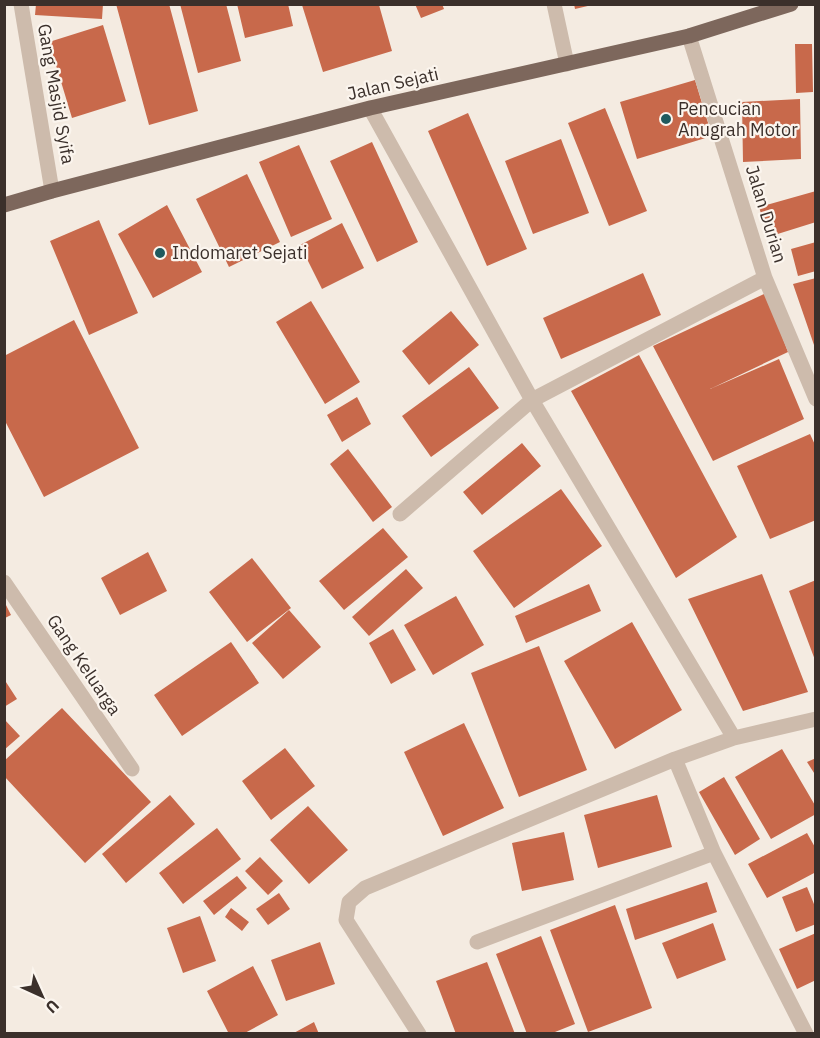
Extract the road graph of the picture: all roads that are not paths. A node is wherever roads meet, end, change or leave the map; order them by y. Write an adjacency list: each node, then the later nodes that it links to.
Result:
1 (21, 4): 7 (street, Gang Masjid Syifa)
2 (554, 4): 5 (street)
3 (791, 4): 4 (main road, Jalan Sejati)
4 (689, 36): 5 (main road, Jalan Sejati); 9 (street, Jalan Durian)
5 (567, 64): 6 (main road, Jalan Sejati)
6 (370, 108): 7 (main road, Jalan Sejati); 11 (street)
7 (52, 191): 8 (main road, Jalan Sejati)
8 (4, 206)
9 (765, 278): 10 (street, Jalan Durian); 11 (street)
10 (816, 399)
11 (532, 400): 12 (street); 15 (street)
12 (400, 514)
13 (4, 582): 17 (street, Gang Keluarga)
14 (816, 719): 15 (street)
15 (734, 738): 16 (street)
16 (675, 759): 18 (street); 20 (street)
17 (132, 769)
18 (714, 853): 19 (street); 21 (street)
19 (477, 942)
20 (419, 1034)
21 (806, 1034)

